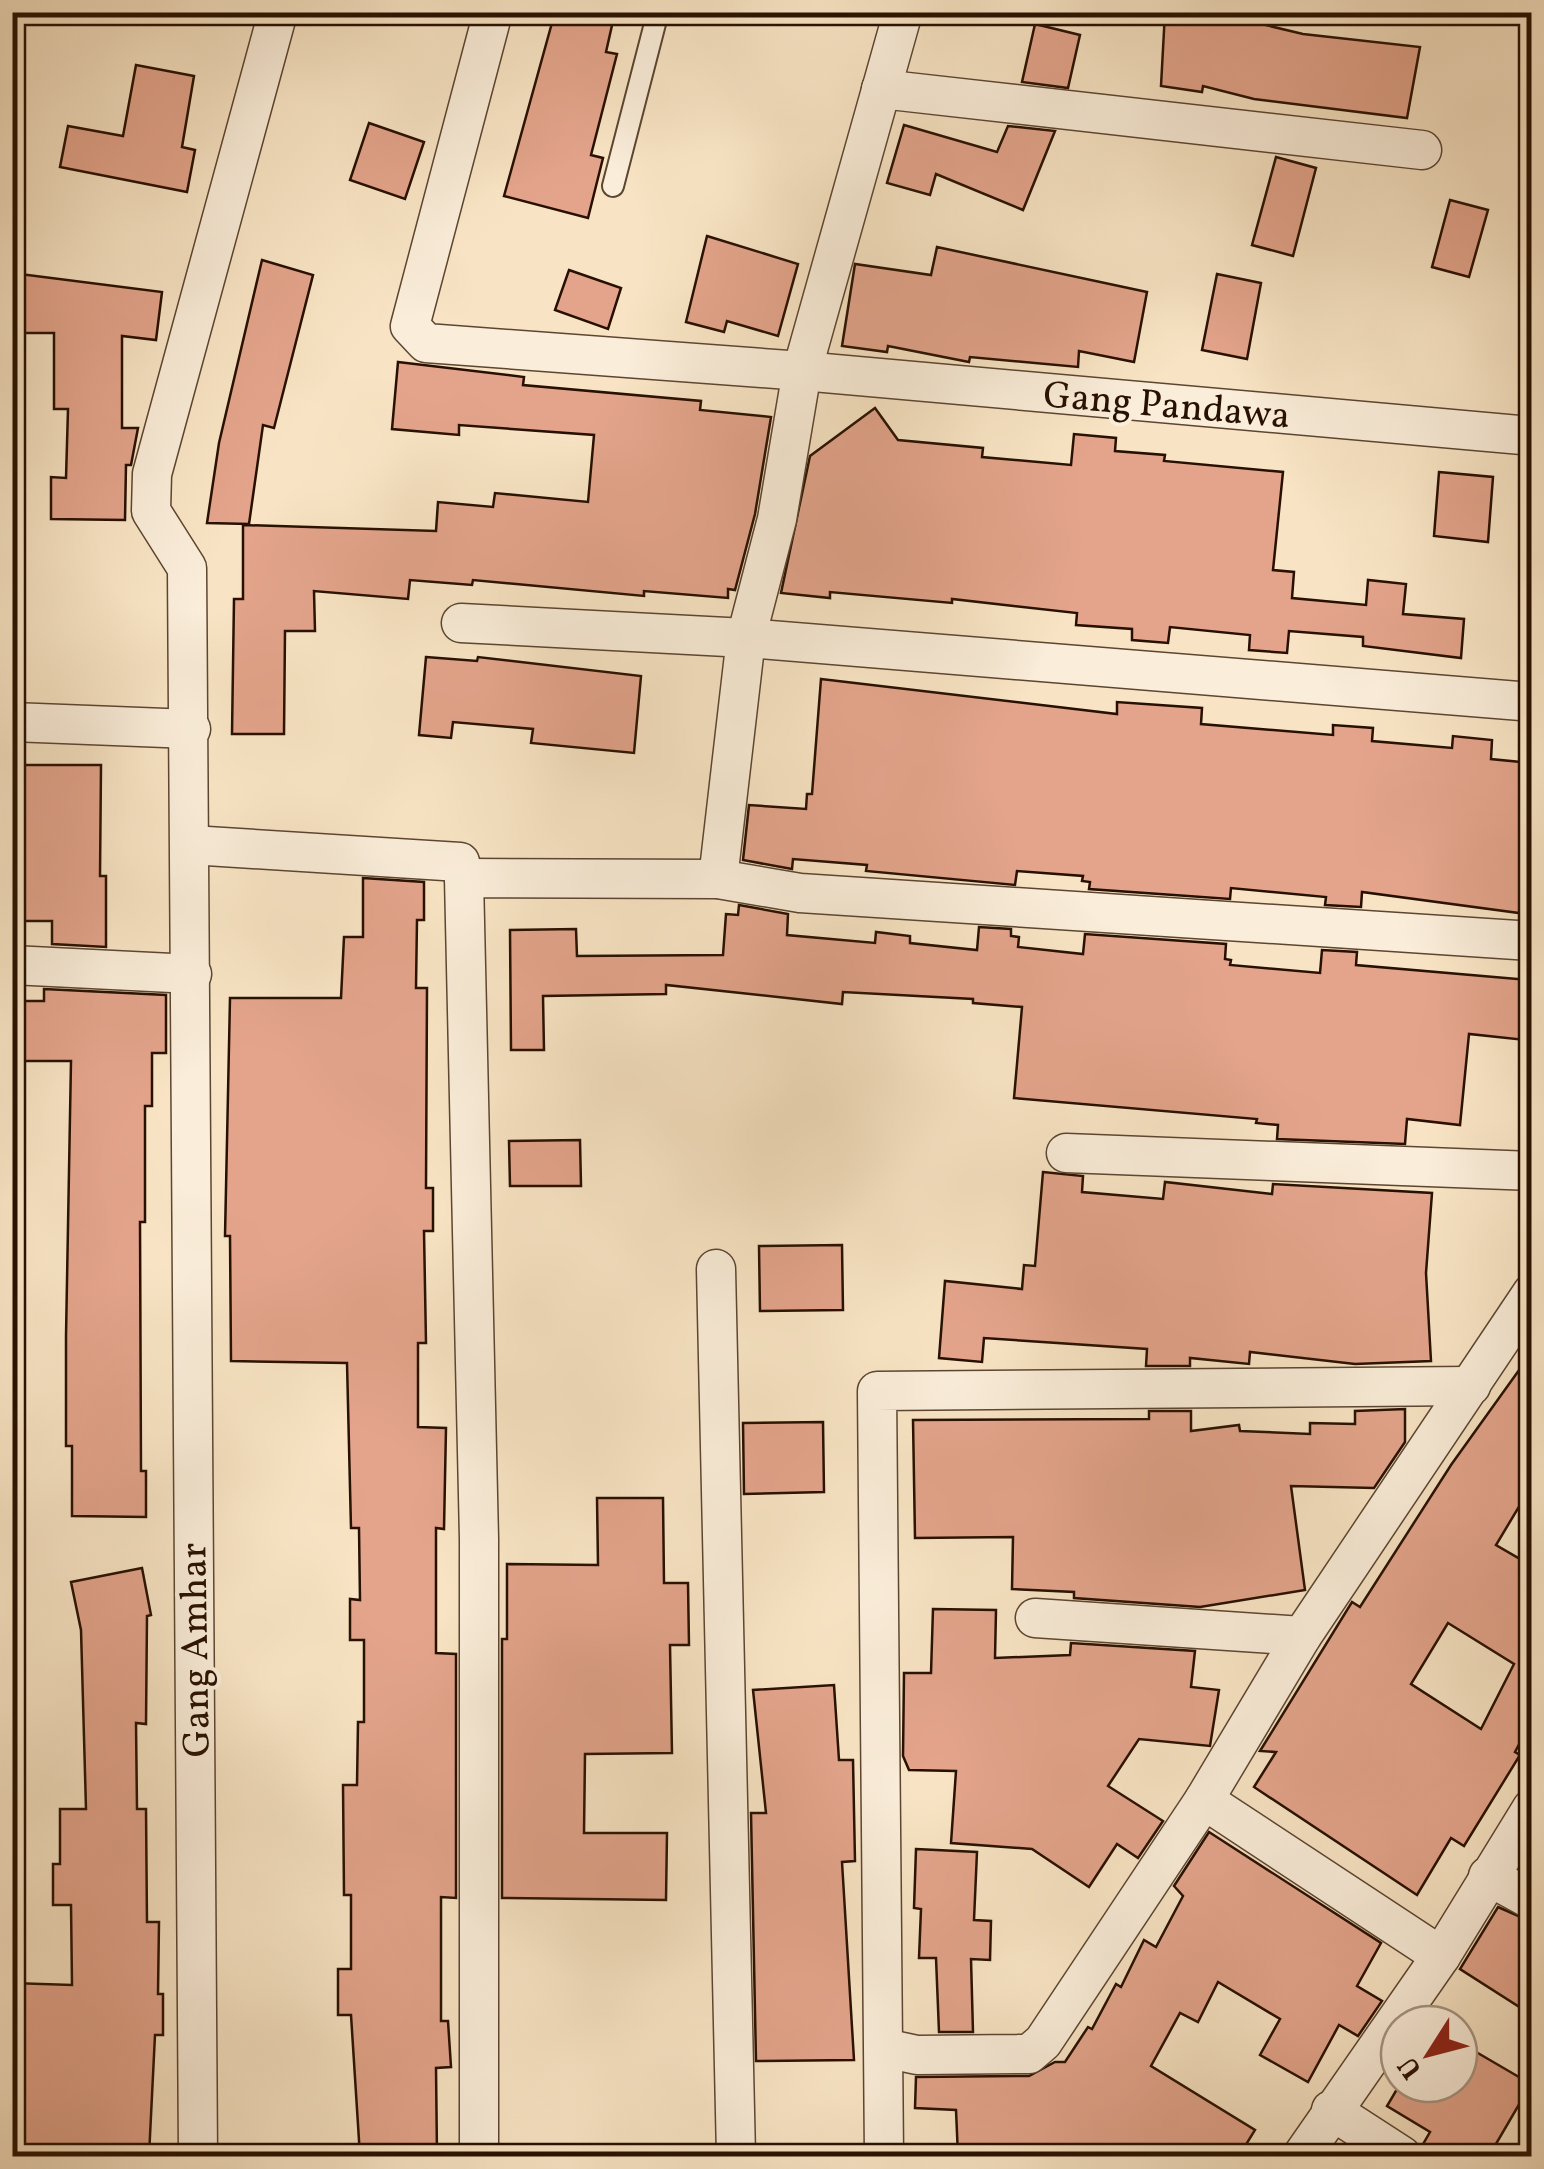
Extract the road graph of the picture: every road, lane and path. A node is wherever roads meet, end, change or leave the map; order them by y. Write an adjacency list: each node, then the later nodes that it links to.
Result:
1 (278, 12): 14 (street, Gang Amhar)
2 (492, 12): 8 (street, Gang Pandawa)
3 (658, 12): 7 (lane)
4 (902, 12): 5 (street)
5 (881, 89): 6 (street); 8 (street)
6 (1422, 150)
7 (612, 186)
8 (802, 371): 9 (street, Gang Pandawa); 11 (street)
9 (1532, 436)
10 (462, 623): 11 (street)
11 (746, 638): 12 (street); 17 (street)
12 (1532, 702)
13 (12, 722): 14 (street)
14 (190, 730): 15 (street, Gang Amhar)
15 (191, 845): 16 (street); 20 (street, Gang Amhar)
16 (464, 878): 17 (street); 36 (street)
17 (718, 879): 18 (street)
18 (1532, 941)
19 (12, 965): 20 (street)
20 (192, 974): 35 (street, Gang Amhar)
21 (1066, 1153): 22 (street)
22 (1532, 1171)
23 (716, 1270): 37 (street)
24 (1532, 1293): 25 (street)
25 (1472, 1386): 27 (street); 33 (street)
26 (1034, 1618): 27 (street)
27 (1302, 1636): 28 (street)
28 (1204, 1800): 32 (street); 33 (street)
29 (1532, 1808): 30 (street)
30 (1488, 1876): 31 (street); 32 (street)
31 (1532, 1900)
32 (1440, 1956): 34 (street)
33 (884, 2048): 38 (street)
34 (1331, 2110): 39 (street); 40 (street)
35 (198, 2156)
36 (478, 2156)
37 (736, 2156)
38 (884, 2156)
39 (1302, 2156)
40 (1402, 2156)

